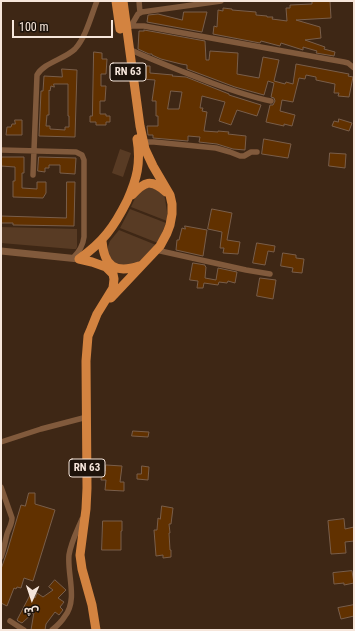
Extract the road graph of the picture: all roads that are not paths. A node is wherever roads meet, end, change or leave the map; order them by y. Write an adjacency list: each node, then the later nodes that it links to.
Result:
1 (97, 1): 13 (street)
2 (116, 1): 7 (main road, RN 63)
3 (123, 1): 7 (main road, RN 63)
4 (139, 1): 6 (street)
5 (220, 1): 6 (street)
6 (140, 13): 7 (street)
7 (125, 26): 8 (main road, RN 63); 9 (street); 11 (main road, RN 63)
8 (129, 49): 10 (street); 11 (main road, RN 63)
9 (353, 66)
10 (271, 102)
11 (141, 142): 14 (street); 16 (main road, RN 63); 17 (main road)
12 (1, 150): 13 (street)
13 (34, 152): 15 (street); 21 (street)
14 (257, 152)
15 (33, 175)
16 (170, 195): 17 (main road); 19 (main road, RN 63)
17 (127, 200): 18 (main road)
18 (102, 241): 21 (main road); 22 (main road)
19 (156, 250): 23 (main road, RN 63); 24 (street)
20 (1, 251): 21 (street)
21 (76, 259): 22 (main road)
22 (107, 265): 23 (main road); 25 (main road)
23 (141, 266): 25 (main road, RN 63)
24 (270, 274)
25 (102, 308): 26 (main road, RN 63)
26 (87, 417): 27 (street); 29 (main road, RN 63)
27 (1, 442)
28 (1, 487): 30 (street)
29 (86, 510): 33 (street); 34 (main road, RN 63)
30 (1, 557)
31 (10, 621): 32 (street)
32 (24, 630)
33 (52, 630)
34 (96, 630)

